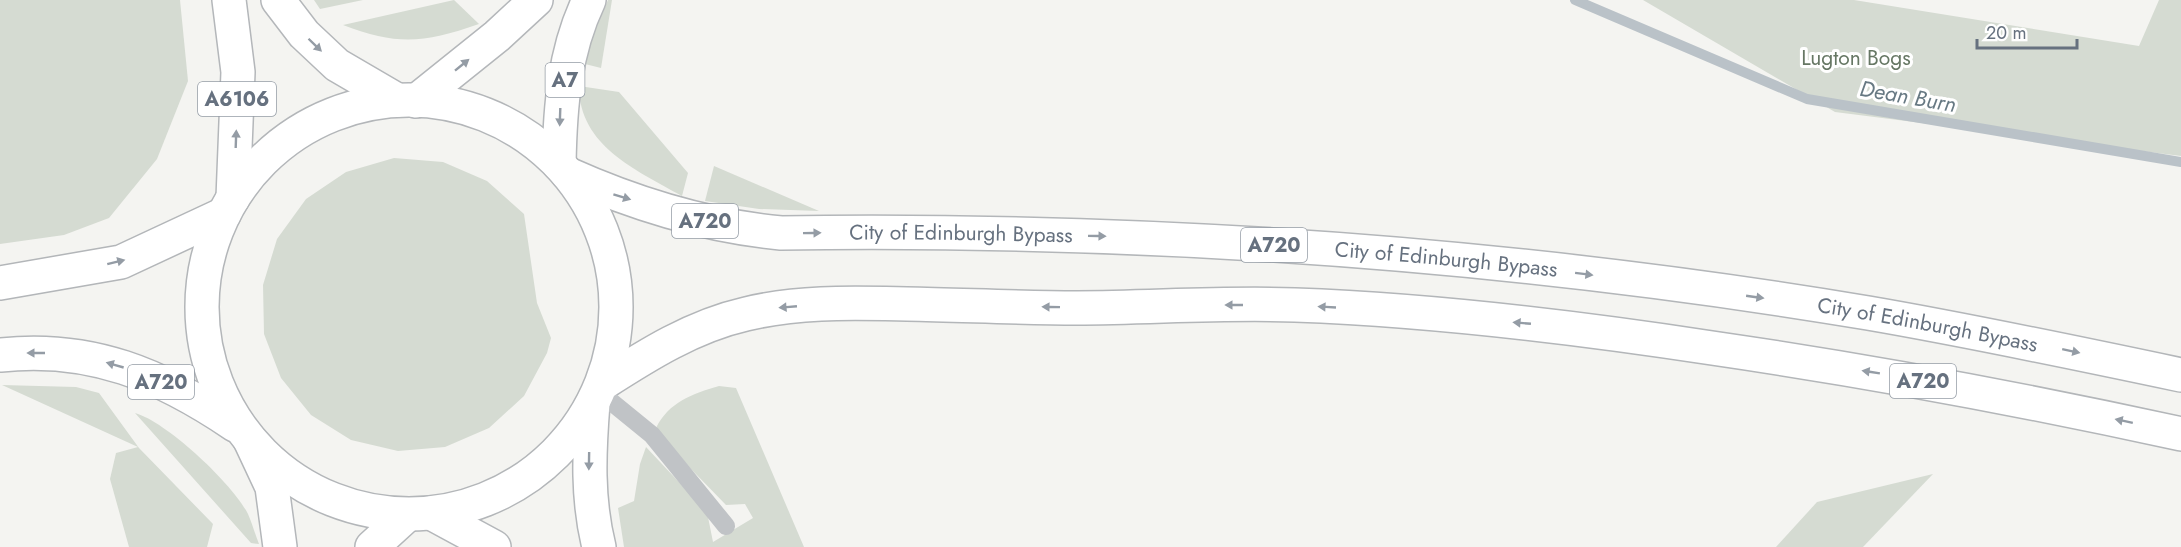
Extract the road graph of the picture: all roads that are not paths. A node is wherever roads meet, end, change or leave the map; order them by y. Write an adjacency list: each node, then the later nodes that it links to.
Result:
1 (229, 0): 7 (main road, A6106, one-way to 1)
2 (278, 0): 5 (main road, one-way to 5)
3 (536, 0): 5 (main road, one-way to 3)
4 (589, 0): 6 (main road, A7, one-way to 6)
5 (406, 101): 6 (main road); 7 (main road)
6 (563, 169): 10 (main road, City of Edinburgh Bypass / A720, one-way to 10); 11 (main road)
7 (228, 206): 8 (main road, one-way to 7); 13 (main road)
8 (0, 283)
9 (0, 355): 13 (main road, A720, one-way to 9)
10 (2181, 375)
11 (597, 393): 12 (main road, A720, one-way to 11); 14 (main road); 15 (lane); 19 (main road, one-way to 19)
12 (2181, 434)
13 (246, 435): 14 (main road); 16 (main road)
14 (419, 514): 17 (main road); 18 (main road)
15 (726, 526)
16 (280, 547)
17 (372, 547)
18 (494, 547)
19 (599, 547)

